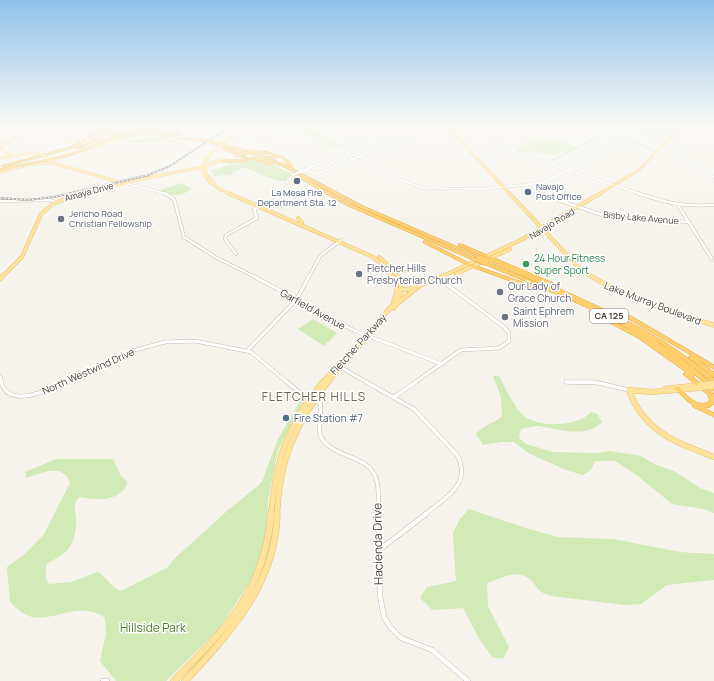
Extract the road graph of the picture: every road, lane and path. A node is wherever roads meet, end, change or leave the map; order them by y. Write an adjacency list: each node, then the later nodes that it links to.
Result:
1 (29, 159): 31 (highway)
2 (32, 159): 31 (highway)
3 (35, 159): 31 (highway)
4 (39, 159): 26 (highway)
5 (40, 159): 26 (highway)
6 (47, 159): 27 (main road); 31 (highway)
7 (60, 159): 27 (main road)
8 (209, 159): 29 (main road)
9 (227, 159): 25 (highway, bridge)
10 (242, 159): 25 (highway)
11 (250, 159): 25 (highway)
12 (257, 159): 28 (highway)
13 (259, 159): 28 (highway, CA 125)
14 (267, 159): 34 (highway, CA 125)
15 (282, 159): 34 (highway)
16 (290, 159): 30 (street)
17 (333, 159): 30 (street)
18 (354, 159): 32 (street)
19 (364, 159): 39 (street)
20 (479, 159): 39 (main road, Lake Murray Boulevard)
21 (537, 159): 33 (street)
22 (590, 159): 33 (street)
23 (650, 159): 38 (main road, Navajo Road)
24 (687, 159): 35 (street)
25 (224, 160): 29 (main road, Amaya Drive)
26 (28, 162): 31 (highway)
27 (51, 162): 31 (main road); 36 (main road)
28 (280, 166): 51 (highway, CA 125)
29 (203, 167): 36 (main road, Amaya Drive); 44 (main road)
30 (312, 167): 32 (street)
31 (0, 169)
32 (303, 170): 44 (street, bridge)
33 (568, 170): 37 (street); 38 (street)
34 (308, 177): 51 (highway, CA 125)
35 (714, 177)
36 (124, 183): 41 (main road, Amaya Drive); 68 (street, Garfield Avenue)
37 (527, 186): 39 (street); 45 (street, Bisby Lake Avenue)
38 (615, 186): 42 (street); 45 (main road, Navajo Road)
39 (507, 188): 53 (main road, Lake Murray Boulevard)
40 (0, 201): 41 (street)
41 (56, 202): 62 (main road, Amaya Drive)
42 (678, 205): 43 (street); 49 (street)
43 (714, 205)
44 (260, 206): 50 (main road); 54 (main road); 56 (street)
45 (578, 207): 46 (main road, Navajo Road); 48 (main road, Navajo Road); 49 (street, Bisby Lake Avenue)
46 (564, 214): 48 (main road); 53 (main road, Navajo Road)
47 (298, 218): 50 (main road)
48 (562, 218): 53 (main road, Navajo Road)
49 (688, 222): 57 (street)
50 (302, 223): 54 (main road)
51 (392, 223): 52 (highway, CA 125); 58 (highway, CA 125, bridge); 59 (highway)
52 (401, 224): 58 (highway); 58 (highway, CA 125, bridge)
53 (542, 228): 55 (main road, Navajo Road); 55 (main road, Navajo Road); 70 (main road, Lake Murray Boulevard)
54 (340, 241): 60 (main road); 61 (main road); 68 (street)
55 (522, 241): 58 (main road, Navajo Road); 58 (main road, Navajo Road)
56 (236, 254)
57 (712, 259)
58 (490, 261): 59 (main road, Navajo Road); 67 (highway); 72 (highway); 82 (highway, CA 125); 82 (highway, CA 125)
59 (472, 266): 63 (main road, Navajo Road); 67 (highway)
60 (393, 268): 61 (main road); 61 (main road)
61 (396, 277): 64 (main road); 65 (main road); 66 (main road)
62 (0, 279)
63 (439, 279): 65 (main road, Navajo Road); 76 (street)
64 (389, 281)
65 (418, 286): 66 (main road, Navajo Road); 69 (main road)
66 (399, 290): 69 (main road, Fletcher Parkway); 71 (main road, Fletcher Parkway)
67 (559, 298): 74 (highway)
68 (297, 299): 73 (street, Garfield Avenue); 75 (street)
69 (395, 306): 71 (main road, Fletcher Parkway)
70 (714, 325)
71 (376, 326): 73 (main road, Fletcher Parkway)
72 (656, 332): 78 (highway); 79 (highway)
73 (366, 337): 76 (street, Garfield Avenue); 77 (main road, Fletcher Parkway)
74 (640, 337): 83 (highway); 85 (highway)
75 (248, 350): 80 (street, North Westwind Drive); 87 (street, North Westwind Drive)
76 (442, 364): 86 (street)
77 (340, 367): 86 (street); 87 (main road, Fletcher Parkway)
78 (714, 367)
79 (714, 375)
80 (0, 376)
81 (566, 382): 84 (street)
82 (714, 385): 83 (main road, bridge)
83 (677, 389): 84 (main road); 88 (highway)
84 (629, 390): 89 (main road)
85 (714, 392)
86 (394, 397): 90 (street)
87 (312, 399): 90 (street, Hacienda Drive); 91 (main road, Fletcher Parkway); 92 (main road, Fletcher Parkway)
88 (714, 415)
89 (714, 457)
90 (379, 550): 93 (street, Hacienda Drive)
91 (174, 681)
92 (185, 681)
93 (468, 681)

